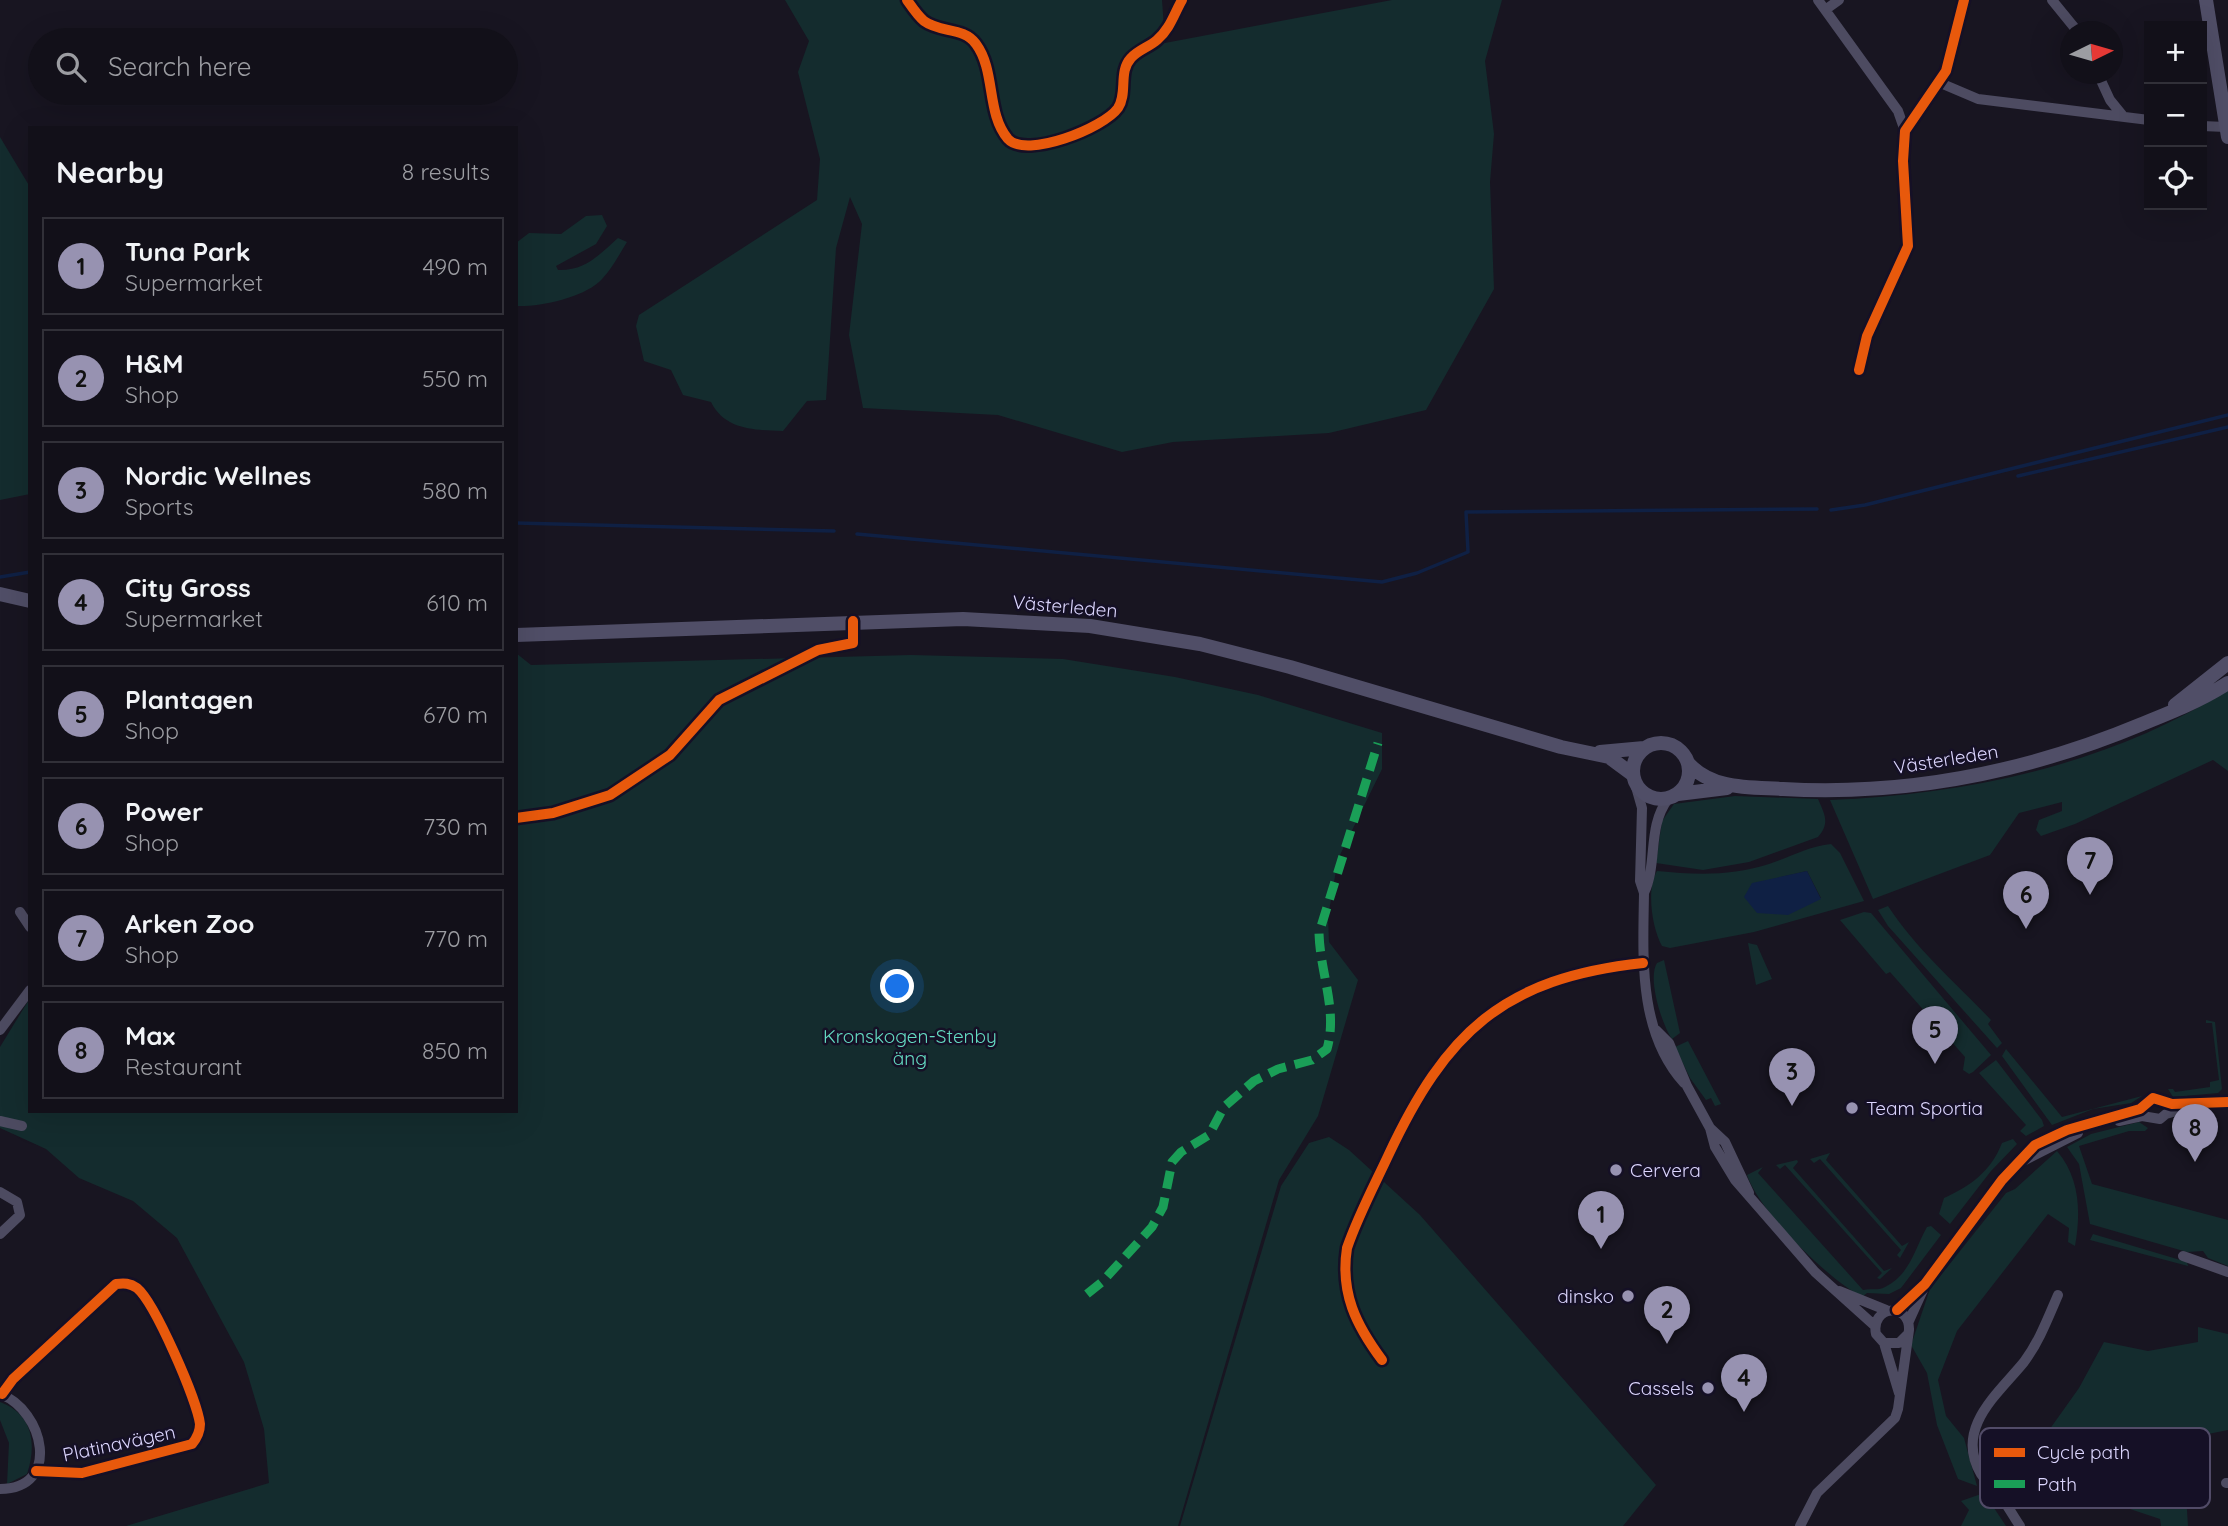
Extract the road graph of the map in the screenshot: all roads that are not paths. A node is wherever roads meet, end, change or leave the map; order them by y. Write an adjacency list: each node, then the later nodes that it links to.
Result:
1 (907, 0): 2 (street)
2 (1182, 0)
3 (1818, 0): 8 (street)
4 (1839, 0): 8 (street)
5 (1964, 0): 10 (street)
6 (2052, 0): 9 (street)
7 (2206, 0): 16 (main road)
8 (1825, 10): 15 (street)
9 (2069, 21)
10 (1938, 82): 12 (street); 15 (street)
11 (2103, 84): 12 (street)
12 (2123, 116): 13 (street)
13 (2144, 119)
14 (2207, 127): 16 (street)
15 (1905, 131): 17 (street)
16 (2227, 132)
17 (1859, 370)
18 (0, 594): 19 (main road)
19 (28, 601)
20 (853, 621): 21 (main road, Västerleden); 26 (main road, Västerleden); 31 (street)
21 (518, 635)
22 (2228, 663): 24 (main road, Västerleden)
23 (2228, 683): 24 (main road, Västerleden)
24 (2151, 720): 29 (main road, Västerleden)
25 (1644, 748): 26 (main road, Västerleden); 27 (main road); 28 (main road)
26 (1595, 752): 28 (main road, Västerleden)
27 (1688, 763): 29 (main road, Västerleden); 30 (main road)
28 (1634, 780): 30 (main road); 32 (street)
29 (1739, 786): 30 (main road, Västerleden)
30 (1673, 797): 32 (street)
31 (518, 818)
32 (1644, 893): 35 (street)
33 (20, 912): 34 (street)
34 (28, 924)
35 (1643, 963): 50 (street); 57 (street)
36 (28, 993): 37 (street)
37 (0, 1030)
38 (2225, 1102): 40 (street)
39 (2147, 1104): 40 (street); 41 (street); 44 (street)
40 (2166, 1108): 41 (street)
41 (2148, 1116): 44 (street)
42 (0, 1121): 43 (street)
43 (22, 1126)
44 (2023, 1161): 49 (street)
45 (0, 1192): 46 (street)
46 (0, 1234)
47 (2183, 1256): 48 (street)
48 (2228, 1272)
49 (1925, 1284): 52 (street); 53 (street)
50 (1832, 1289): 52 (street); 54 (street)
51 (2058, 1295): 61 (street)
52 (1891, 1310): 53 (street); 54 (street)
53 (1909, 1321): 55 (street)
54 (1875, 1326): 56 (street)
55 (1907, 1335): 56 (street); 59 (street)
56 (1884, 1343): 59 (street)
57 (1382, 1360)
58 (1, 1394): 60 (street, Platinavägen); 60 (street, Platinavägen)
59 (1900, 1399): 64 (street)
60 (36, 1471): 62 (street)
61 (1980, 1471)
62 (0, 1489)
63 (2008, 1508): 65 (street)
64 (1800, 1526)
65 (2020, 1526)

